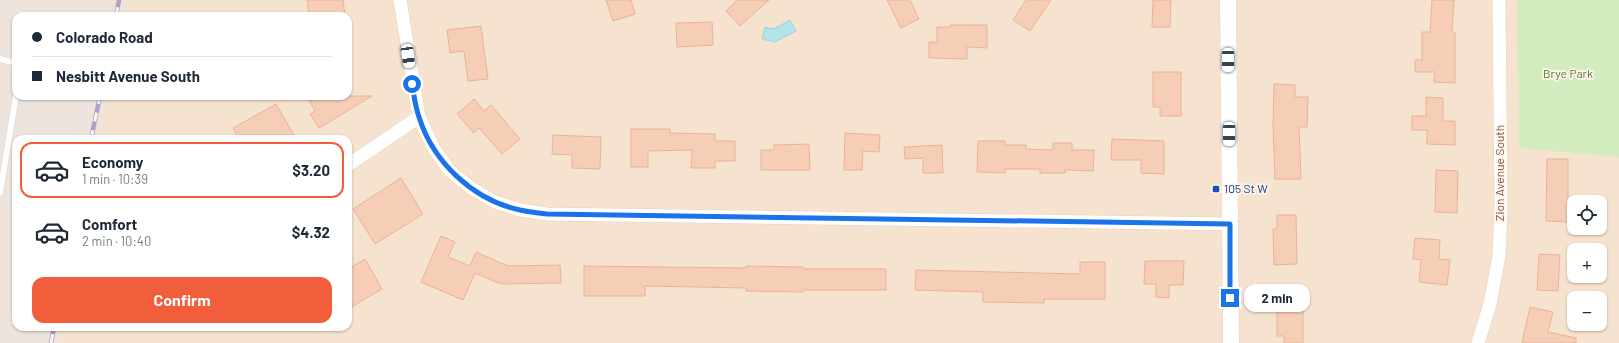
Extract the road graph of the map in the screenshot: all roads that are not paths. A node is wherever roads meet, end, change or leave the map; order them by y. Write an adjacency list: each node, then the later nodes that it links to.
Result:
1 (400, 0): 7 (street)
2 (1228, 0): 10 (street)
3 (1499, 0): 12 (street, Zion Avenue South)
4 (0, 59): 5 (lane)
5 (12, 62)
6 (15, 100): 9 (lane)
7 (419, 117): 8 (street); 10 (street)
8 (352, 162)
9 (0, 193)
10 (1230, 224): 11 (street)
11 (1231, 343)
12 (1478, 343)

